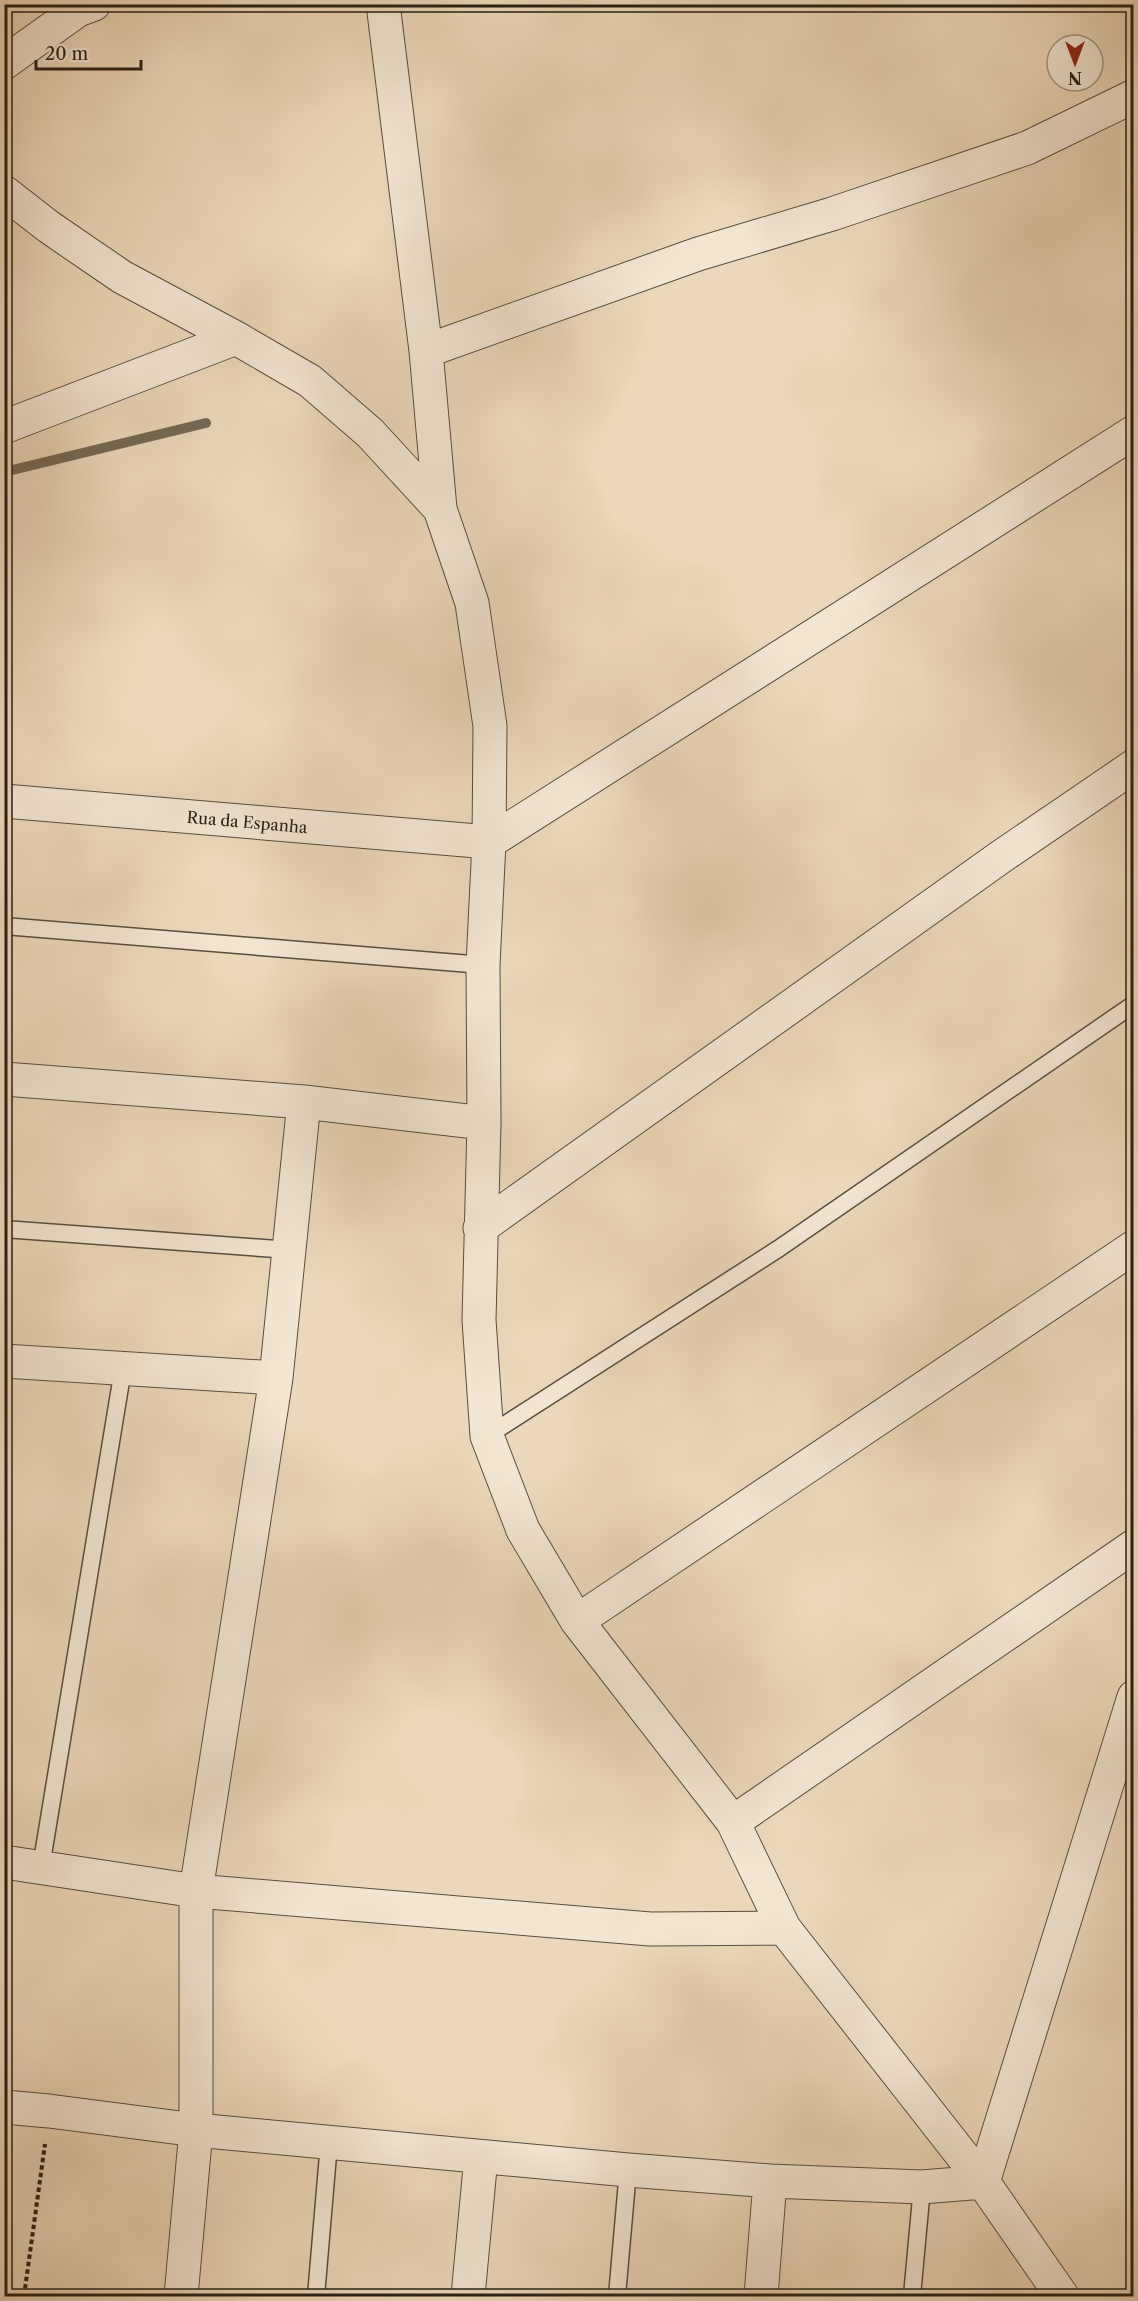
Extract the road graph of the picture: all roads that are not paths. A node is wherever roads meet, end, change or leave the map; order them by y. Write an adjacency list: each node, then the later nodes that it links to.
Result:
1 (94, 4): 3 (street)
2 (383, 4): 7 (street)
3 (4, 63)
4 (1134, 96): 7 (street)
5 (4, 192): 6 (street)
6 (236, 338): 8 (street); 10 (street)
7 (426, 351): 10 (street)
8 (4, 427)
9 (1134, 432): 13 (street)
10 (440, 509): 13 (street)
11 (1134, 766): 20 (street)
12 (4, 801): 13 (street, Rua da Espanha)
13 (489, 842): 15 (street)
14 (4, 926): 15 (lane)
15 (483, 965): 19 (street)
16 (1134, 1004): 27 (lane)
17 (4, 1079): 18 (street)
18 (304, 1102): 19 (street); 23 (street)
19 (484, 1124): 20 (street)
20 (480, 1228): 27 (street)
21 (4, 1229): 23 (lane)
22 (1134, 1247): 29 (street)
23 (290, 1250): 26 (street)
24 (4, 1361): 25 (street)
25 (123, 1369): 26 (street); 33 (lane)
26 (276, 1378): 34 (street)
27 (487, 1436): 29 (street)
28 (1134, 1546): 31 (street)
29 (577, 1621): 31 (street)
30 (1134, 1697): 42 (street)
31 (733, 1822): 35 (street)
32 (4, 1862): 33 (street)
33 (41, 1867): 34 (street)
34 (196, 1891): 35 (street); 37 (street)
35 (784, 1928): 42 (street)
36 (4, 2108): 37 (street)
37 (196, 2130): 38 (street); 44 (street)
38 (329, 2143): 39 (street); 45 (lane)
39 (481, 2157): 40 (street); 46 (street)
40 (628, 2170): 41 (street); 47 (lane)
41 (770, 2181): 43 (street); 48 (street)
42 (983, 2182): 43 (street); 50 (street)
43 (922, 2187): 49 (lane)
44 (181, 2296)
45 (316, 2296)
46 (468, 2296)
47 (617, 2296)
48 (761, 2296)
49 (912, 2296)
50 (1062, 2296)

